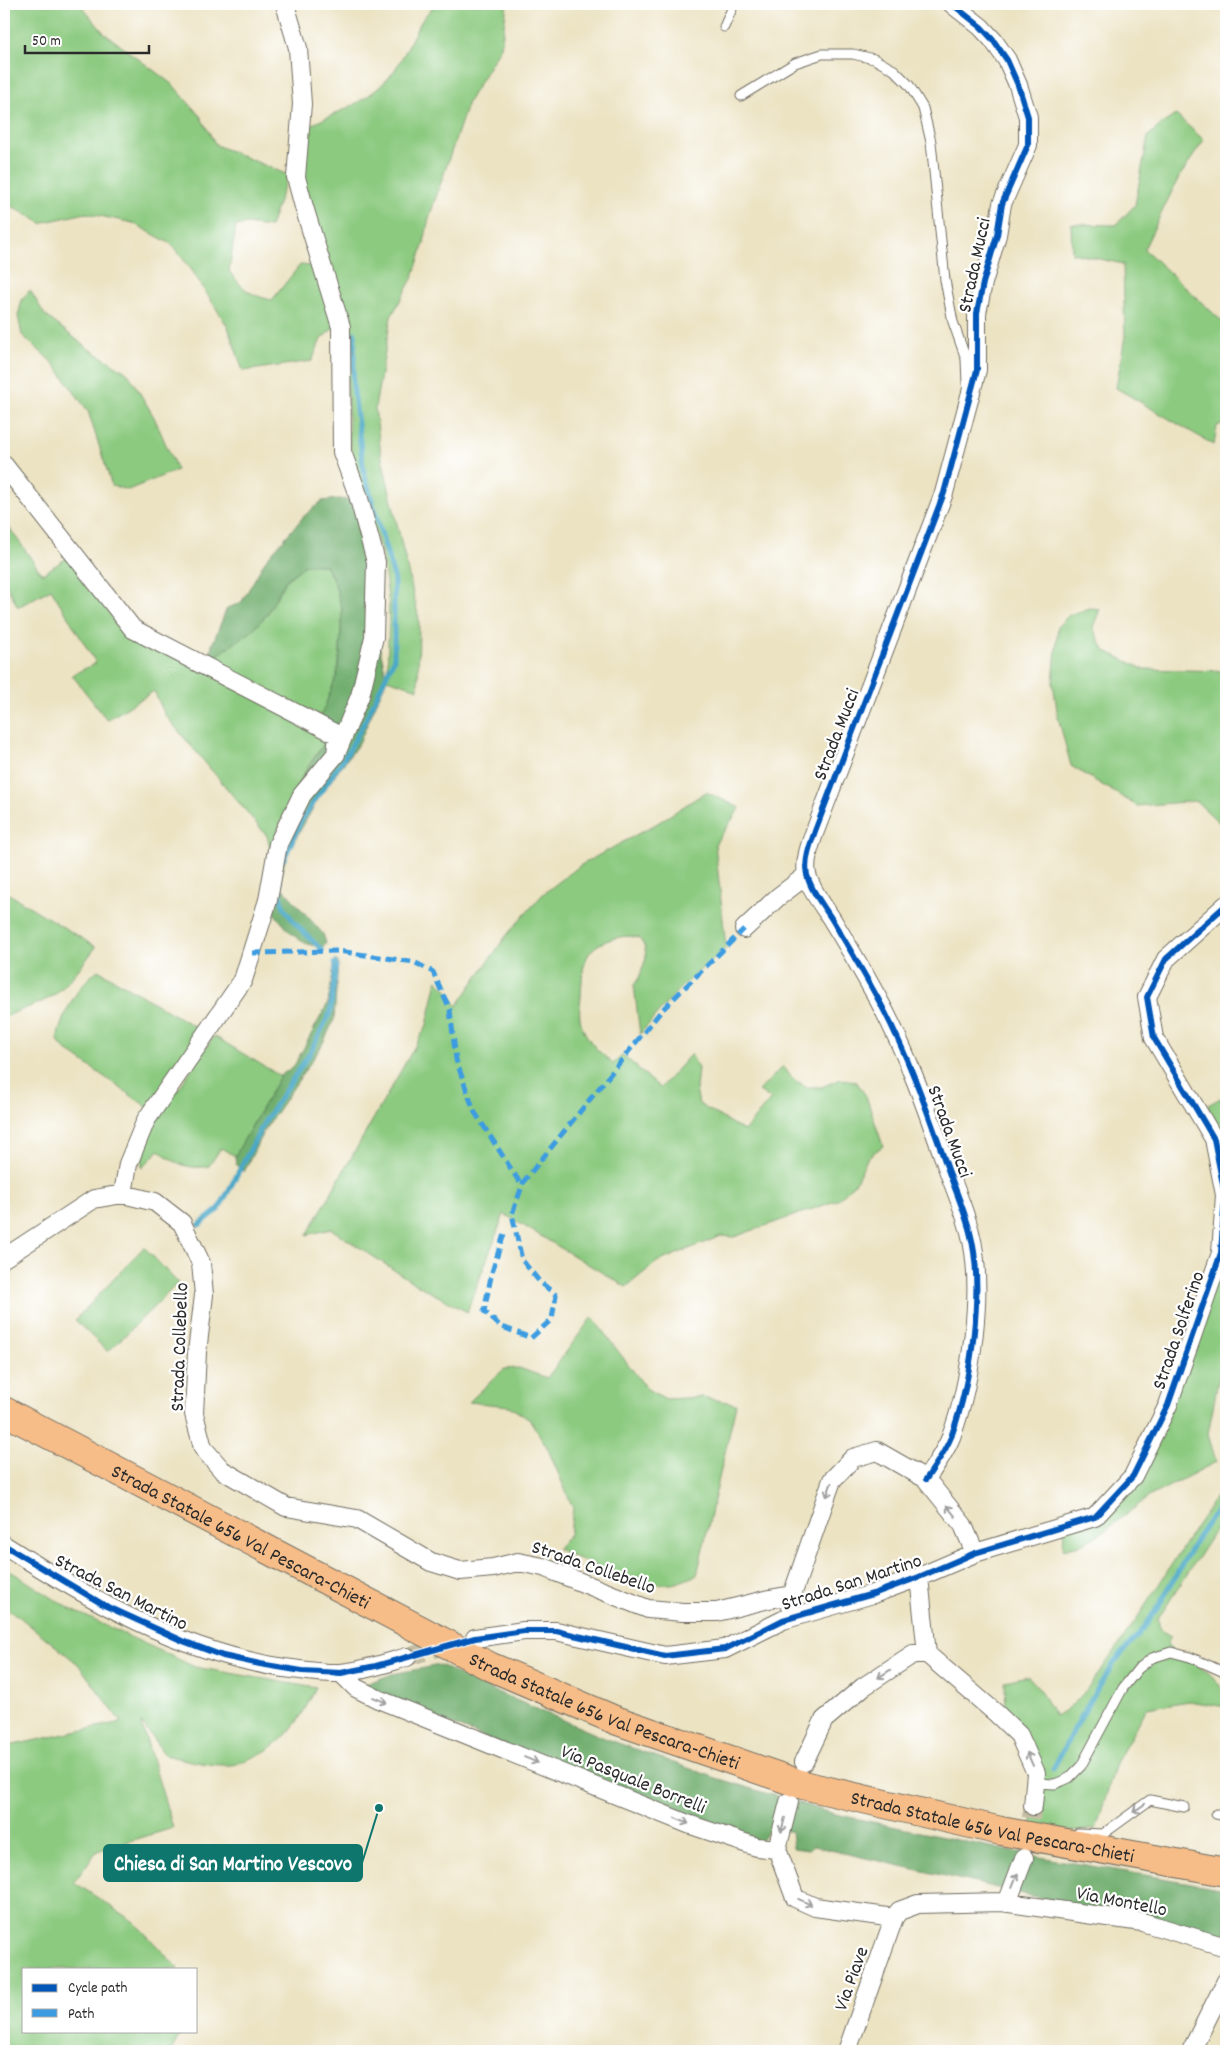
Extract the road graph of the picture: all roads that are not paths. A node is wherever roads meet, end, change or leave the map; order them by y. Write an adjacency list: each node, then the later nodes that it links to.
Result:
1 (285, 4): 8 (street)
2 (734, 4): 4 (lane)
3 (952, 4): 6 (street, Strada Mucci)
4 (724, 27)
5 (741, 96): 6 (lane)
6 (968, 405): 9 (street, Strada Mucci)
7 (4, 465): 8 (street)
8 (336, 754): 12 (street)
9 (807, 875): 11 (street); 15 (street, Strada Mucci)
10 (1226, 905): 17 (street, Strada Solferino)
11 (744, 928)
12 (123, 1194): 13 (street, Strada Collebello); 19 (street, Strada Collebello)
13 (4, 1258)
14 (4, 1411): 33 (highway, Strada Statale 656 Val Pescara-Chieti)
15 (926, 1479): 17 (street, one-way to 15); 19 (street, one-way to 19)
16 (4, 1545): 24 (street, Strada San Martino)
17 (975, 1553): 18 (street, Strada San Martino)
18 (919, 1577): 20 (street, Strada San Martino); 22 (street)
19 (792, 1595): 20 (street)
20 (783, 1620): 21 (street, Strada San Martino)
21 (475, 1638)
22 (927, 1654): 26 (street, one-way to 26); 27 (street, one-way to 22)
23 (407, 1657): 24 (street, Strada San Martino)
24 (340, 1673): 34 (street, Via Pasquale Borrelli, one-way to 34)
25 (1226, 1673): 27 (lane)
26 (804, 1762)
27 (1035, 1783): 29 (street)
28 (789, 1802): 34 (street, one-way to 34)
29 (1033, 1806)
30 (1184, 1807): 33 (lane, one-way to 33)
31 (1216, 1814): 32 (lane)
32 (1226, 1816)
33 (1001, 1831): 36 (highway, Strada Statale 656 Val Pescara-Chieti)
34 (777, 1849): 38 (street, one-way to 38)
35 (1024, 1858): 37 (street, one-way to 35)
36 (1226, 1872)
37 (1007, 1903): 38 (street, Via Montello); 39 (street, Via Montello)
38 (894, 1918): 41 (street, Via Piave)
39 (1226, 1947)
40 (1226, 1981): 42 (street)
41 (847, 2051)
42 (1190, 2051)

